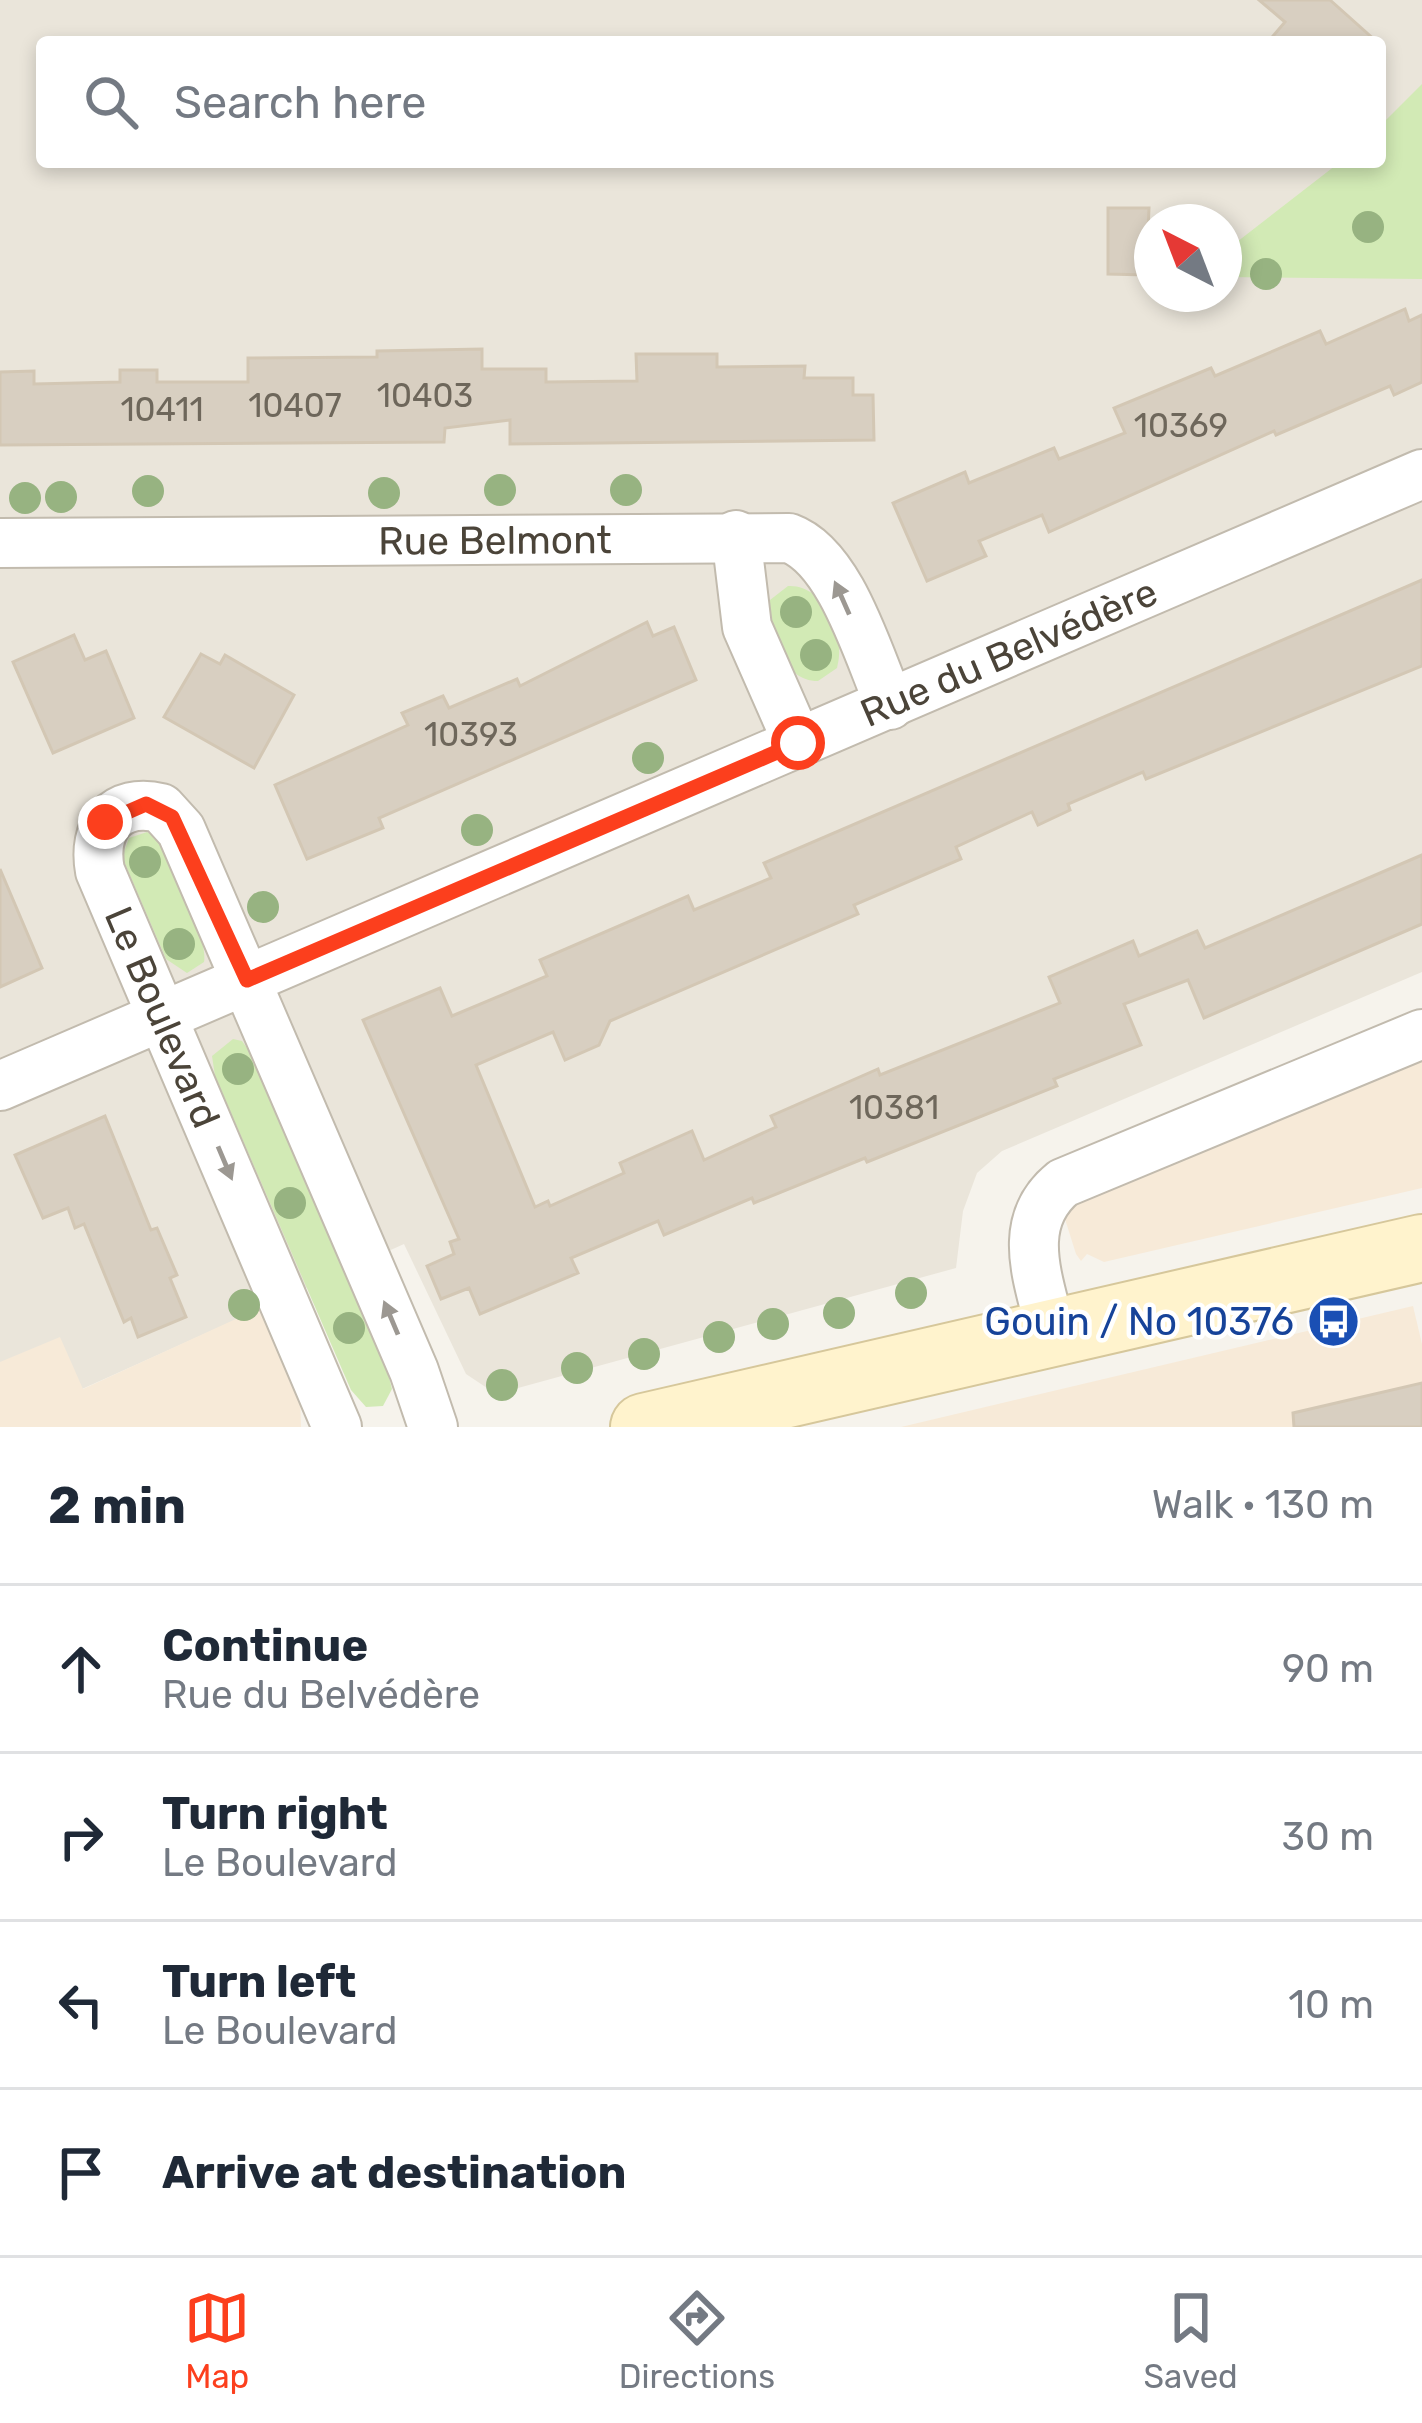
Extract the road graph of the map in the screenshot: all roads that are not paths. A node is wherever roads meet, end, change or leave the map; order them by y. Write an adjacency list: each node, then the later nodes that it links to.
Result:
1 (1422, 474): 4 (street, Rue du Belvédère)
2 (736, 535): 3 (street, Rue Belmont); 4 (street, Rue Belmont, one-way to 2); 5 (street)
3 (0, 543)
4 (890, 705): 5 (street, Rue du Belvédère)
5 (798, 743): 6 (street, Rue du Belvédère)
6 (247, 980): 7 (street, Rue du Belvédère); 7 (street, Le Boulevard); 13 (street, Le Boulevard, one-way to 6)
7 (162, 1017): 9 (street, Rue du Belvédère); 12 (street, Le Boulevard, one-way to 12)
8 (1422, 1034): 11 (street)
9 (0, 1086)
10 (1422, 1248): 11 (main road)
11 (1051, 1333): 14 (main road)
12 (337, 1427)
13 (433, 1427)
14 (644, 1427)

